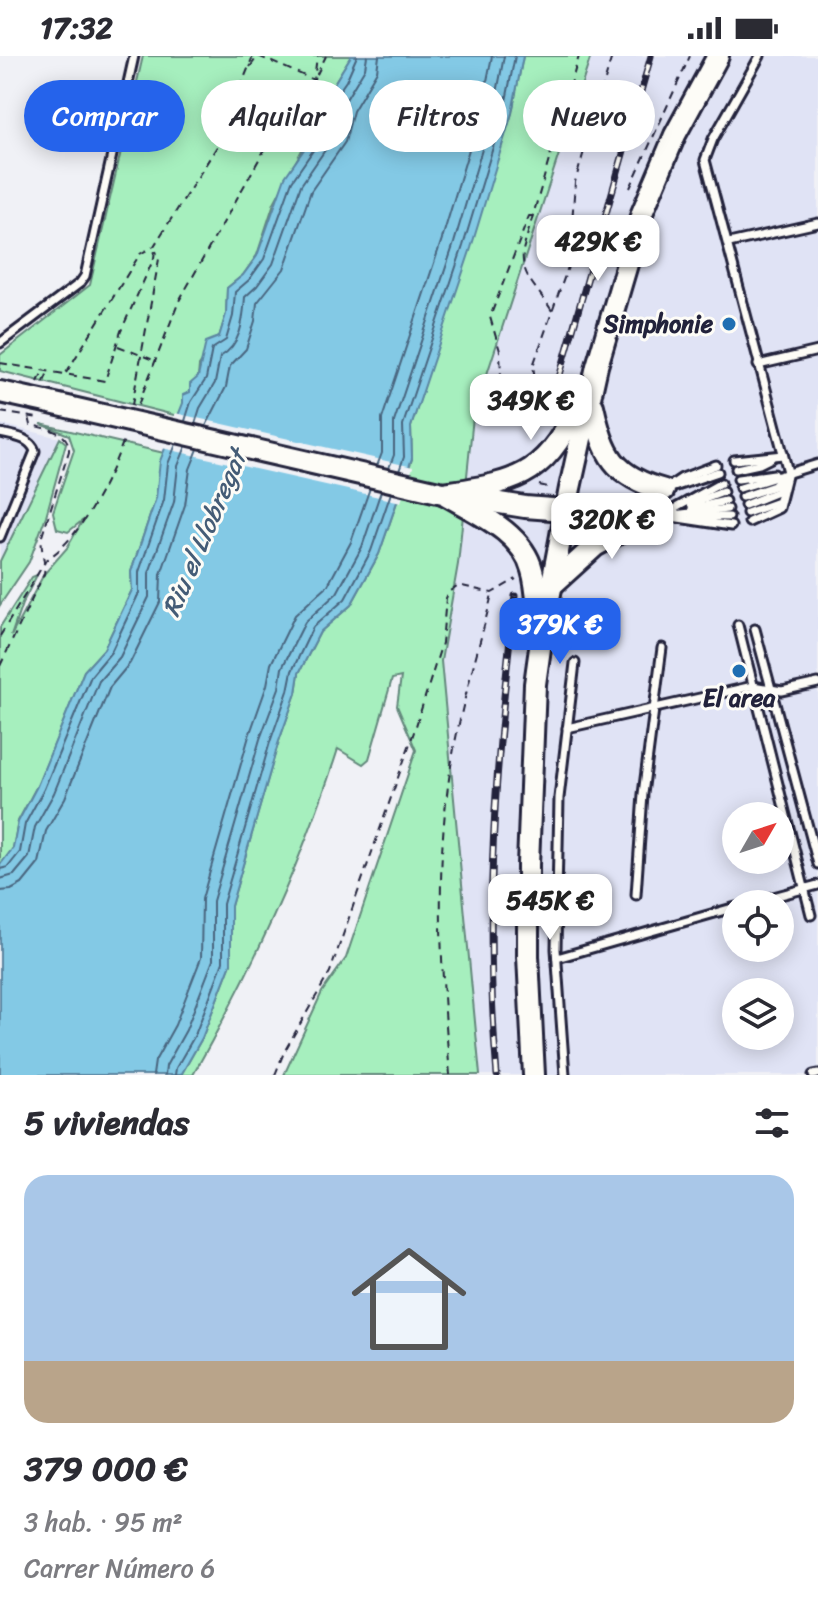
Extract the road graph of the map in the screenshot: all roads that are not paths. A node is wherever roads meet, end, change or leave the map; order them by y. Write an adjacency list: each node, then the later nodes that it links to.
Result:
1 (134, 56): 6 (lane)
2 (718, 56): 9 (main road)
3 (760, 56): 5 (lane)
4 (818, 223): 5 (lane)
5 (729, 243): 8 (lane)
6 (0, 343)
7 (818, 351): 8 (lane)
8 (758, 365): 13 (lane)
9 (597, 366): 11 (main road); 21 (main road)
10 (0, 392): 21 (main road, bridge)
11 (591, 396): 20 (main road); 23 (main road)
12 (0, 433): 25 (lane)
13 (783, 455): 14 (lane); 17 (lane)
14 (735, 464)
15 (818, 464): 17 (lane)
16 (717, 468): 20 (lane)
17 (788, 472): 18 (lane); 22 (lane); 22 (lane); 22 (lane)
18 (738, 479)
19 (722, 488): 24 (lane)
20 (664, 490)
21 (443, 493): 23 (main road); 29 (main road)
22 (745, 505)
23 (565, 510): 26 (main road)
24 (663, 516): 24 (lane); 26 (main road)
25 (0, 537)
26 (552, 585): 29 (main road)
27 (738, 625): 33 (lane)
28 (755, 629): 34 (lane)
29 (541, 641): 45 (main road)
30 (662, 648): 35 (lane)
31 (575, 663): 36 (lane)
32 (818, 683): 34 (lane)
33 (753, 686): 34 (lane); 35 (lane); 39 (lane)
34 (771, 689): 37 (lane)
35 (656, 706): 36 (lane); 41 (lane)
36 (567, 728): 44 (lane)
37 (818, 864)
38 (818, 885): 39 (lane)
39 (804, 888): 40 (lane); 43 (lane)
40 (794, 891)
41 (636, 895)
42 (722, 911): 44 (lane)
43 (811, 915)
44 (557, 958): 46 (lane)
45 (534, 1075)
46 (565, 1075)

